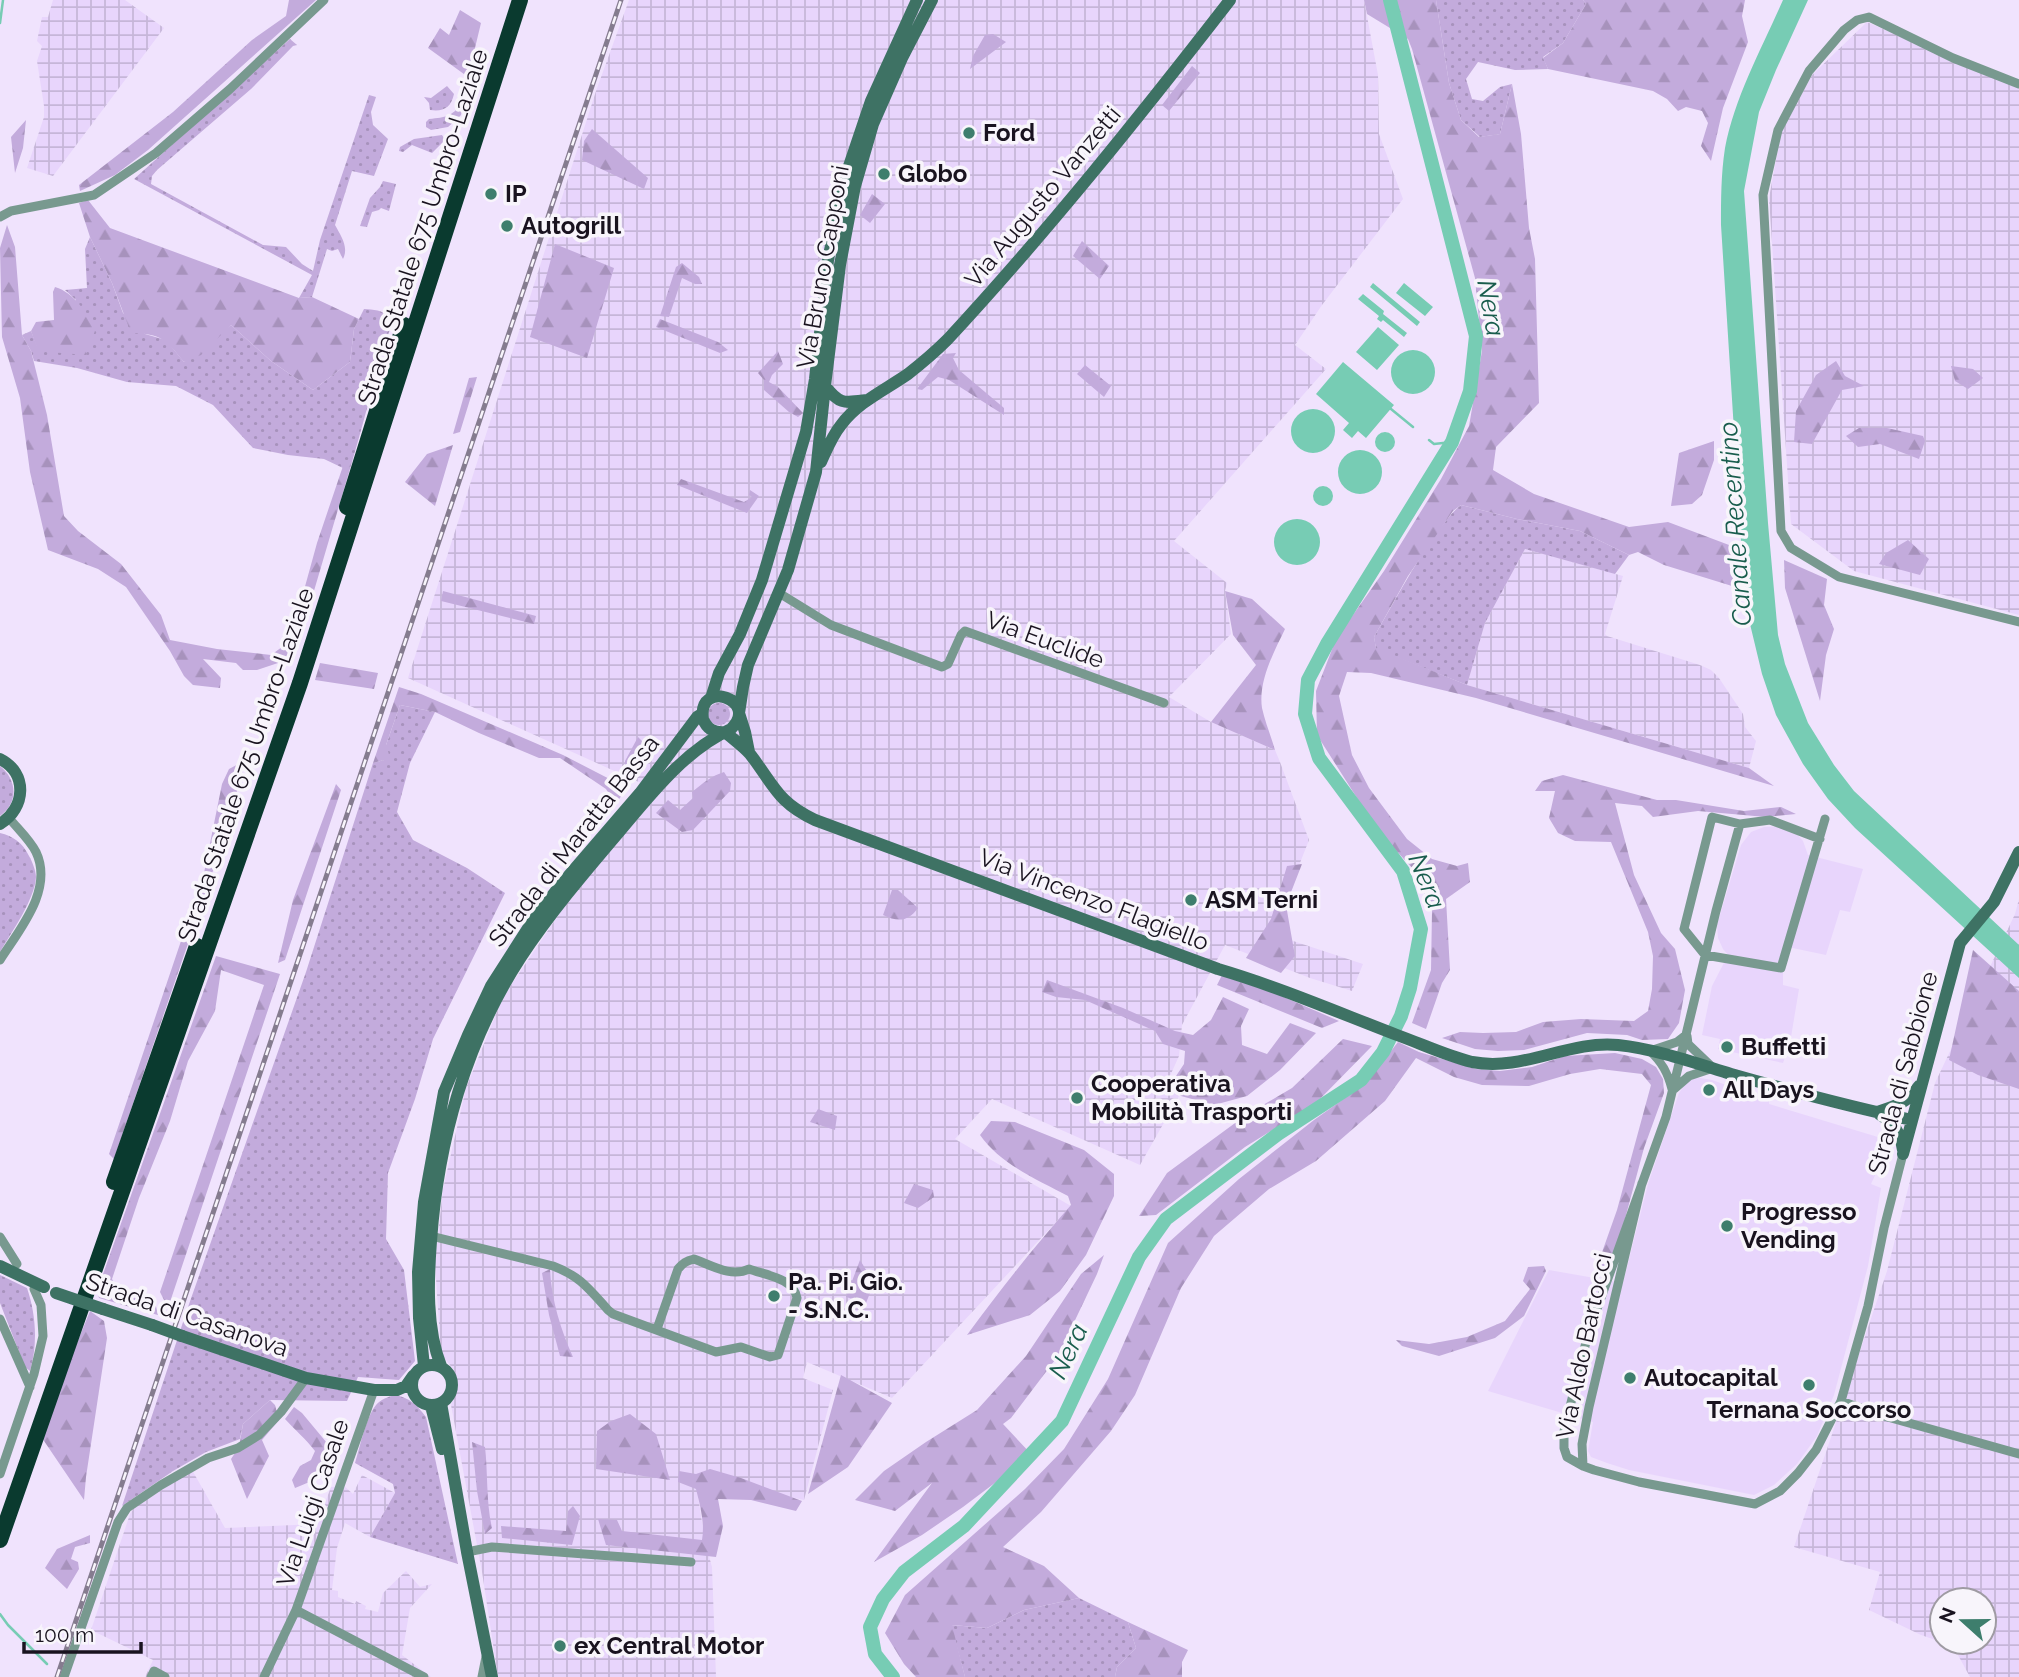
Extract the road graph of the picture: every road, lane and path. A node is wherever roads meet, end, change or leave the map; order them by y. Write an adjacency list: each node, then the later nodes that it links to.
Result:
1 (324, 0): 8 (street)
2 (511, 0): 59 (highway, Strada Statale 675 Umbro-Laziale)
3 (520, 0): 60 (highway, Strada Statale 675 Umbro-Laziale)
4 (917, 0): 11 (main road, Via Bruno Capponi)
5 (932, 0): 9 (main road, Via Bruno Capponi)
6 (1230, 0): 10 (main road, Via Augusto Vanzetti)
7 (2019, 83): 14 (street)
8 (0, 218)
9 (824, 386): 10 (main road); 12 (main road, Via Bruno Capponi)
10 (867, 400): 12 (main road, Via Augusto Vanzetti)
11 (797, 463): 12 (main road); 15 (main road, Via Bruno Capponi)
12 (816, 472): 13 (main road, Via Bruno Capponi)
13 (779, 593): 16 (street, Via Euclide); 17 (main road, Via Bruno Capponi)
14 (2019, 622)
15 (711, 698): 17 (main road); 18 (main road)
16 (1164, 703)
17 (739, 713): 19 (main road); 20 (main road, Via Vincenzo Flagiello)
18 (702, 714): 19 (main road); 46 (main road, Strada di Maratta Bassa)
19 (725, 732): 20 (main road, Via Vincenzo Flagiello); 39 (main road, Strada di Maratta Bassa)
20 (749, 753): 30 (main road, Via Vincenzo Flagiello)
21 (0, 759): 23 (main road)
22 (1825, 819): 25 (street)
23 (4, 821): 28 (street)
24 (1740, 824): 25 (street); 27 (street, Via Aldo Bartocci); 27 (street)
25 (1820, 839): 27 (street)
26 (2019, 852): 33 (main road, Strada di Sabbione)
27 (1705, 956): 29 (street, Via Aldo Bartocci)
28 (0, 960)
29 (1686, 1034): 30 (street); 31 (street, Via Aldo Bartocci); 32 (street)
30 (1650, 1051): 31 (main road); 34 (street)
31 (1681, 1059): 32 (main road); 34 (street, Via Aldo Bartocci)
32 (1714, 1068): 34 (street); 35 (main road)
33 (1924, 1079): 35 (main road); 36 (main road, Strada di Sabbione)
34 (1673, 1090): 38 (street, Via Aldo Bartocci)
35 (1876, 1112): 36 (main road); 37 (main road)
36 (1912, 1120): 37 (main road, Strada di Sabbione)
37 (1903, 1154): 54 (street, Strada di Sabbione)
38 (1642, 1183): 57 (street, Via Aldo Bartocci); 57 (street, Via Aldo Bartocci)
39 (432, 1236): 45 (street); 47 (main road, Strada di Maratta Bassa)
40 (0, 1237): 41 (street)
41 (17, 1264)
42 (0, 1266): 43 (main road, Strada di Casanova, bridge)
43 (45, 1290): 49 (main road, Strada di Casanova, bridge); 50 (street)
44 (0, 1319): 50 (street)
45 (657, 1329): 45 (street)
46 (424, 1366): 47 (main road); 48 (main road)
47 (441, 1366): 55 (main road, Strada di Maratta Bassa)
48 (413, 1376): 52 (main road); 53 (main road)
49 (306, 1378): 51 (main road, Strada di Casanova); 65 (street, Strada di Casanova)
50 (30, 1387): 58 (street)
51 (374, 1390): 52 (main road, Strada di Casanova); 63 (street, Via Luigi Casale)
52 (397, 1390): 53 (main road, Strada di Casanova)
53 (416, 1398): 55 (main road)
54 (1841, 1401): 56 (street); 57 (street, Strada di Sabbione)
55 (436, 1404): 61 (main road, Strada di Maratta Bassa)
56 (2019, 1454)
57 (1583, 1466)
58 (0, 1474)
59 (0, 1513)
60 (0, 1540)
61 (466, 1548): 62 (street); 64 (main road, Strada di Maratta Bassa)
62 (691, 1562)
63 (296, 1610): 68 (street); 69 (street, Via Luigi Casale)
64 (487, 1652): 70 (street, Strada di Maratta Bassa); 71 (main road, Strada di Maratta Bassa)
65 (64, 1677)
66 (151, 1677): 67 (street)
67 (165, 1677)
68 (264, 1677)
69 (424, 1677)
70 (482, 1677)
71 (492, 1677)

